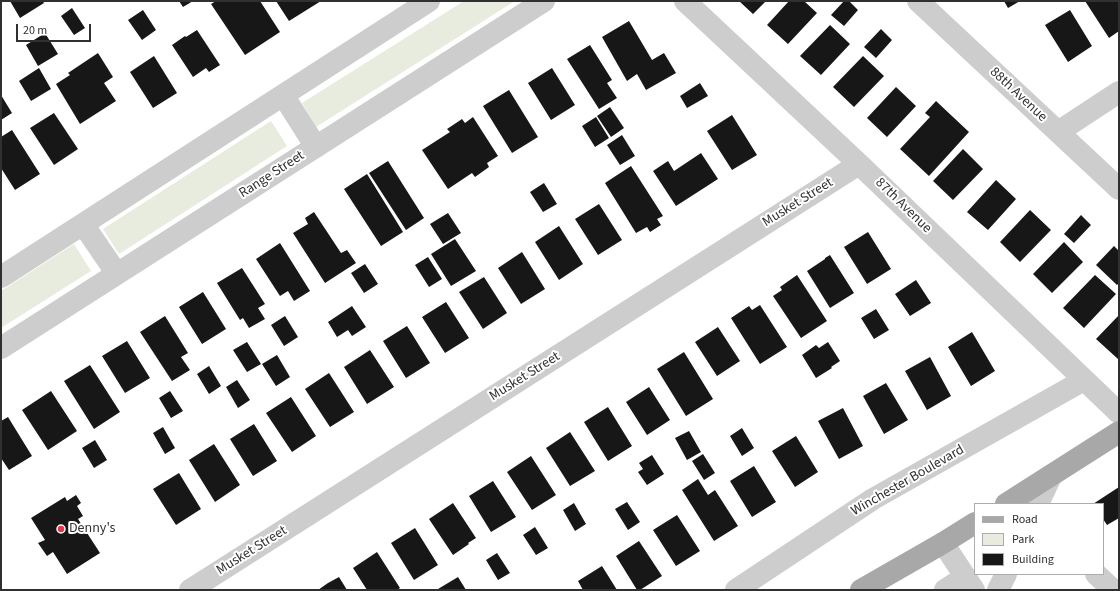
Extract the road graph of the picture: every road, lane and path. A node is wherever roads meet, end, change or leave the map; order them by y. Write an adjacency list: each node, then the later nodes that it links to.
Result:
1 (428, 1): 6 (street)
2 (544, 1): 8 (street, Range Street)
3 (685, 1): 9 (street, 87th Avenue)
4 (918, 1): 7 (street, 88th Avenue)
5 (1119, 92): 7 (street)
6 (284, 95): 8 (street); 11 (street)
7 (1058, 132): 10 (street, 88th Avenue)
8 (316, 147): 12 (street, Range Street)
9 (860, 164): 15 (street, 87th Avenue); 26 (street, Musket Street)
10 (1119, 189)
11 (83, 224): 12 (street); 13 (street)
12 (117, 274): 14 (street, Range Street)
13 (1, 277)
14 (1, 348)
15 (1084, 380): 16 (street, 87th Avenue); 27 (street, Winchester Boulevard)
16 (1119, 413)
17 (1119, 432): 18 (main road)
18 (1051, 476): 19 (main road); 20 (street)
19 (1014, 502)
20 (1038, 503)
21 (974, 524): 22 (main road)
22 (943, 543): 25 (street); 28 (main road)
23 (1006, 575): 30 (street)
24 (1097, 575): 31 (street)
25 (970, 583): 29 (street)
26 (190, 590)
27 (736, 590)
28 (861, 590)
29 (945, 590)
30 (998, 590)
31 (1113, 590)

